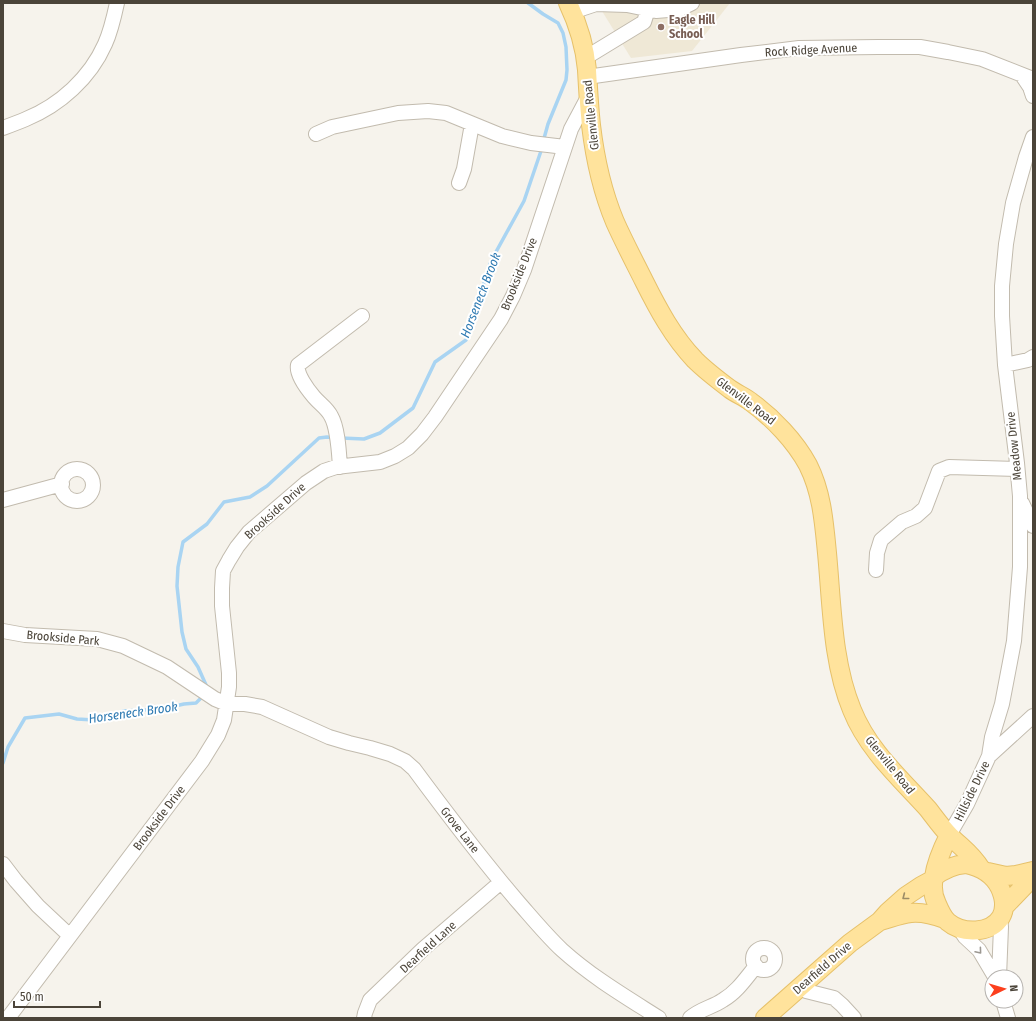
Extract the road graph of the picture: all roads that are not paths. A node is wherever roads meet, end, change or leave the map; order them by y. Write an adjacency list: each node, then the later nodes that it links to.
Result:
1 (117, 3): 11 (street)
2 (692, 3): 3 (street)
3 (650, 6): 4 (street); 5 (street)
4 (570, 8): 5 (main road, Glenville Road)
5 (585, 58): 6 (main road, Glenville Road)
6 (587, 77): 7 (street, Rock Ridge Avenue); 9 (main road, Glenville Road)
7 (1028, 77): 8 (street)
8 (1033, 96)
9 (588, 97): 14 (street, Brookside Drive); 30 (main road, Glenville Road)
10 (472, 124): 12 (street); 14 (street); 15 (street)
11 (3, 128)
12 (316, 134)
13 (1033, 137): 18 (street, Meadow Drive)
14 (565, 147): 19 (street, Brookside Drive)
15 (459, 183)
16 (362, 316): 19 (street)
17 (1033, 357): 18 (street)
18 (1005, 365): 20 (street, Meadow Drive)
19 (340, 467): 27 (street, Brookside Drive)
20 (1017, 469): 22 (street, Meadow Drive); 25 (street)
21 (62, 484): 23 (street)
22 (1020, 496): 24 (street); 29 (street, Meadow Drive)
23 (3, 500)
24 (1033, 526)
25 (876, 570)
26 (3, 631): 27 (street, Brookside Park)
27 (221, 702): 35 (street, Grove Lane); 39 (street, Brookside Drive)
28 (1033, 716): 29 (street, Hillside Drive)
29 (989, 756): 30 (street, Hillside Drive)
30 (949, 835): 32 (main road, Glenville Road); 34 (main road)
31 (3, 864): 39 (street)
32 (984, 870): 33 (main road); 34 (main road); 36 (main road)
33 (1033, 871): 36 (main road)
34 (934, 878): 37 (main road, Dearfield Drive, one-way to 37); 38 (main road)
35 (501, 882): 45 (street, Dearfield Lane); 46 (street, Grove Lane)
36 (1002, 913): 38 (main road); 42 (street)
37 (880, 921): 38 (main road, Dearfield Drive); 43 (main road, Dearfield Drive)
38 (952, 924): 41 (street, one-way to 41)
39 (70, 936): 44 (street, Brookside Drive)
40 (756, 966): 47 (street)
41 (991, 969)
42 (999, 969)
43 (802, 986): 48 (main road, Dearfield Drive); 49 (street)
44 (8, 1018)
45 (364, 1018)
46 (659, 1018)
47 (690, 1018)
48 (765, 1018)
49 (854, 1018)

